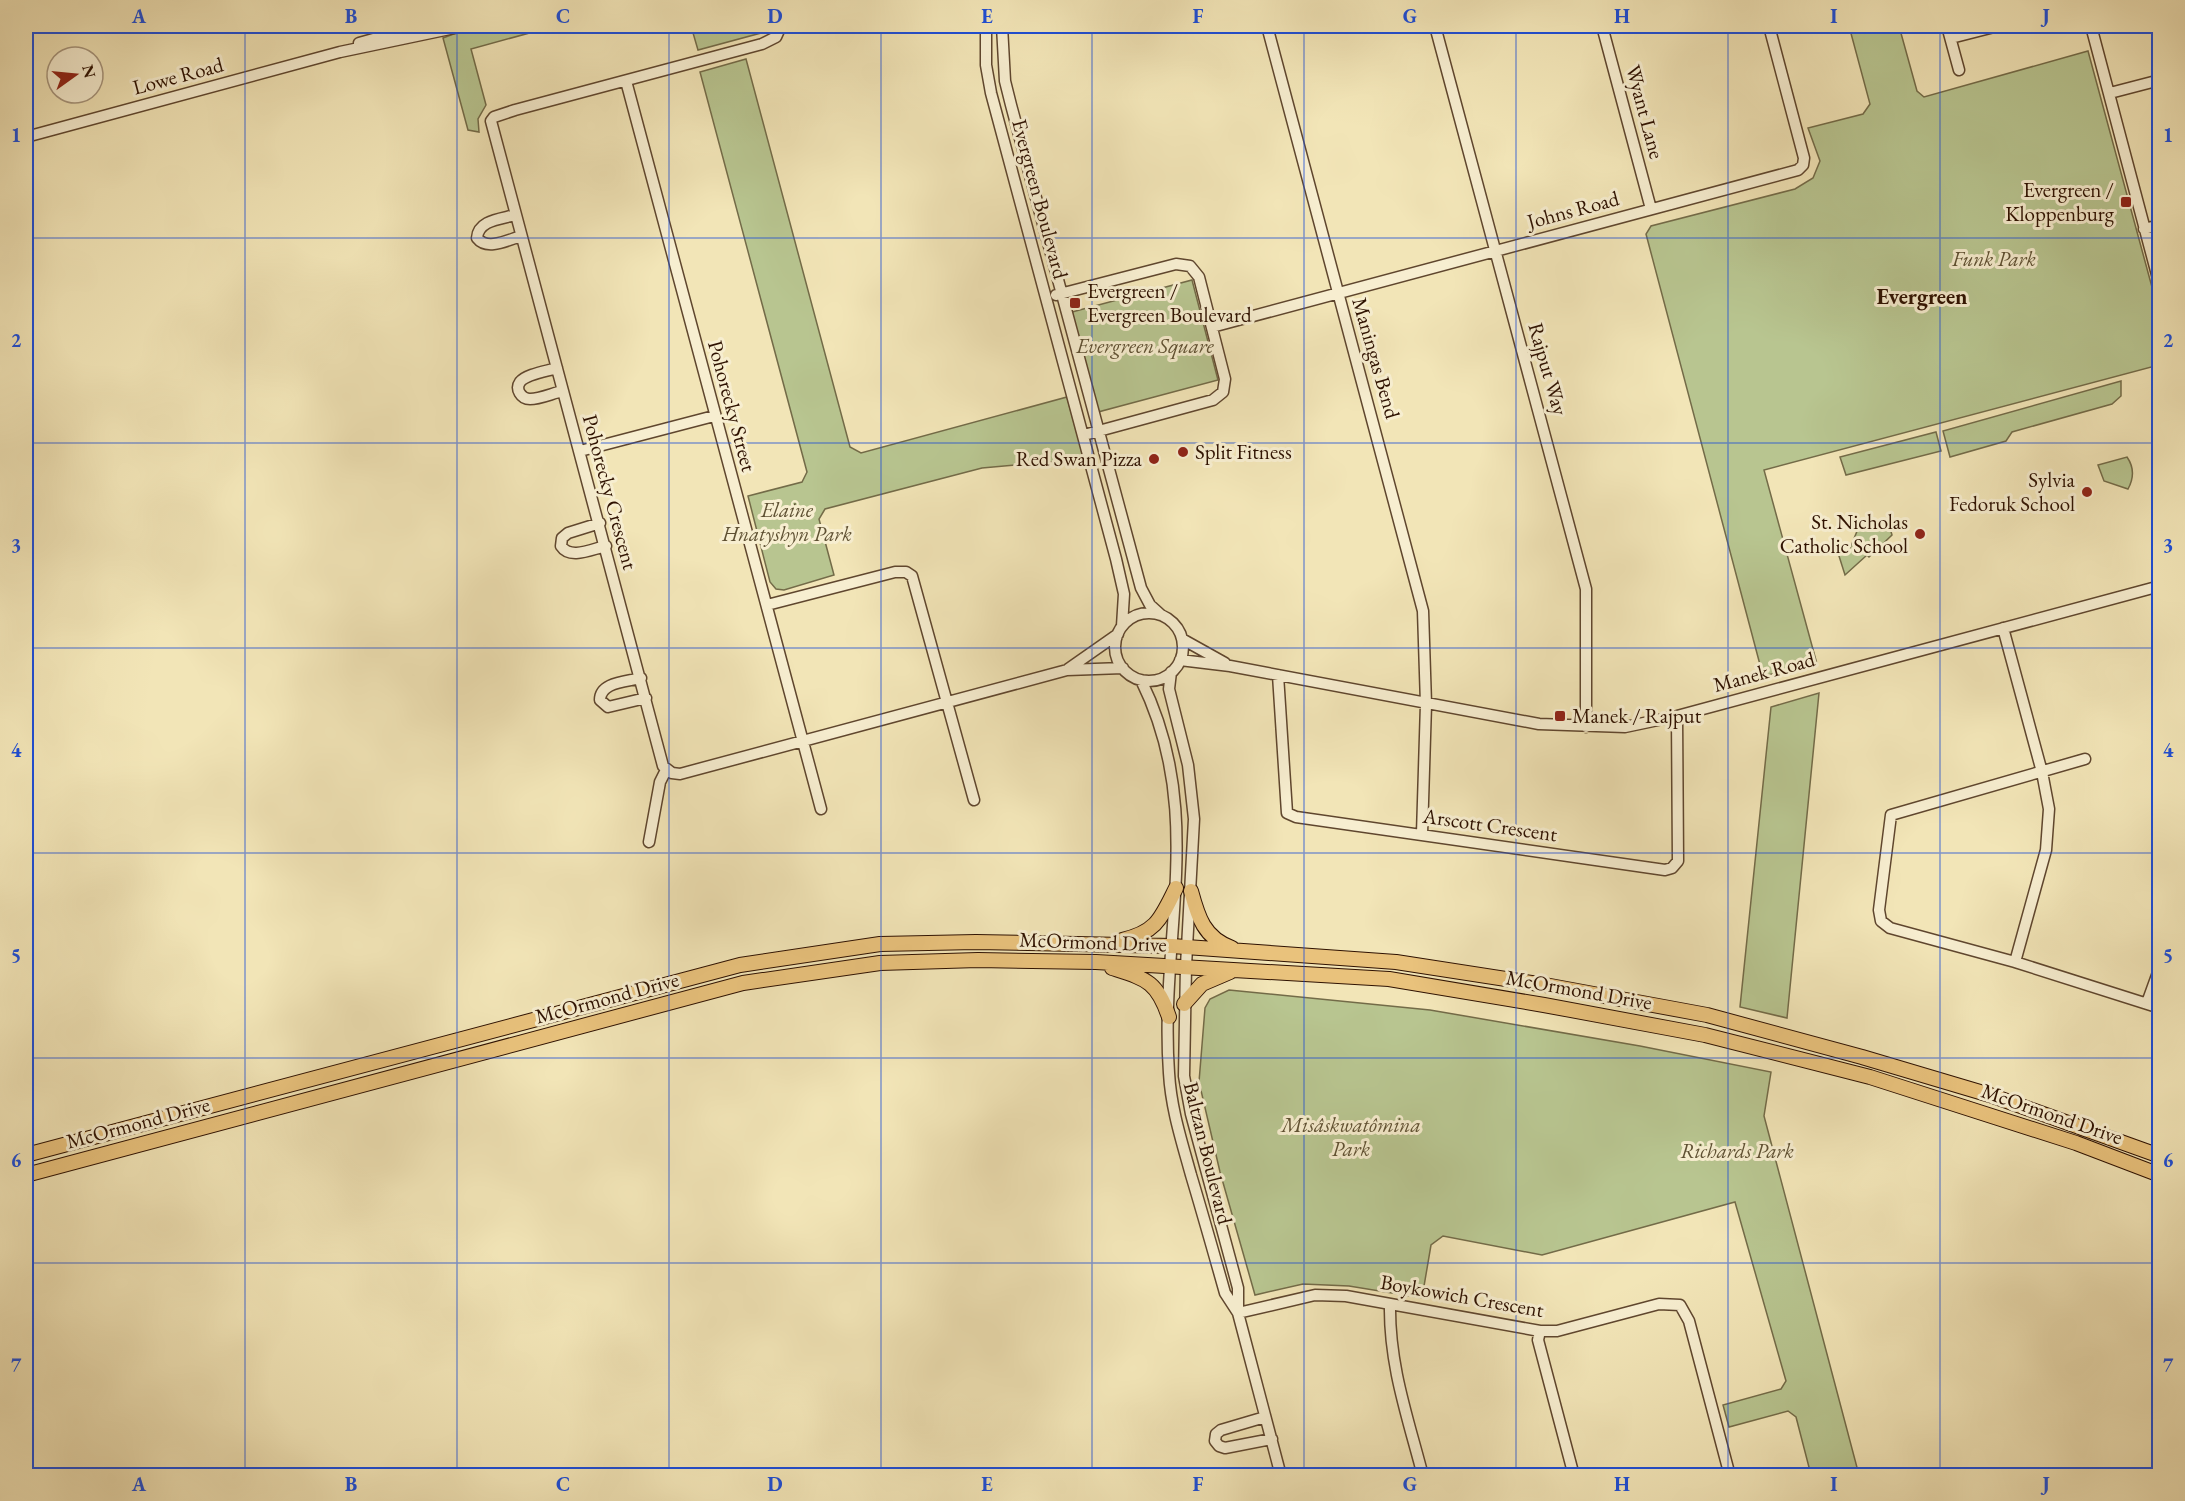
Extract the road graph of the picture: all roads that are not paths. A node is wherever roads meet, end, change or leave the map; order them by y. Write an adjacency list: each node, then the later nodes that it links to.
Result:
1 (420, 26): 14 (street, Lowe Road)
2 (464, 26): 14 (street, Lowe Road)
3 (781, 26): 17 (street, Pohorecky Crescent)
4 (986, 26): 29 (street, Evergreen Boulevard)
5 (1002, 26): 27 (street, Evergreen Boulevard)
6 (1267, 26): 28 (street, Maningas Bend)
7 (1436, 26): 25 (street, Rajput Way)
8 (1602, 26): 20 (street, Wyant Lane)
9 (1769, 26): 20 (street, Johns Road)
10 (1947, 26): 13 (street)
11 (1998, 26): 13 (street)
12 (2091, 26): 18 (street)
13 (1951, 39): 15 (street)
14 (340, 52): 19 (street, Lowe Road)
15 (1959, 70)
16 (2160, 80): 18 (street)
17 (626, 81): 21 (street, Pohorecky Crescent); 33 (street, Pohorecky Street)
18 (2110, 93): 23 (street)
19 (26, 136)
20 (1651, 209): 25 (street, Johns Road)
21 (516, 216): 24 (street, Pohorecky Crescent); 24 (street)
22 (2160, 225): 23 (street)
23 (2144, 229): 26 (street)
24 (521, 236): 31 (street, Pohorecky Crescent)
25 (1496, 251): 28 (street, Johns Road); 57 (street, Rajput Way)
26 (2160, 286)
27 (1062, 294): 29 (street); 30 (street); 34 (street, Evergreen Boulevard)
28 (1337, 294): 30 (street, Johns Road); 55 (street, Maningas Bend)
29 (1047, 298): 35 (street, Evergreen Boulevard)
30 (1212, 327): 34 (street)
31 (557, 368): 32 (street, Pohorecky Crescent); 32 (street)
32 (563, 391): 36 (street, Pohorecky Crescent)
33 (714, 416): 36 (street); 40 (street, Pohorecky Street)
34 (1099, 431): 35 (street); 41 (street, Evergreen Boulevard)
35 (1084, 435): 43 (street, Evergreen Boulevard)
36 (580, 452): 37 (street, Pohorecky Crescent)
37 (600, 523): 38 (street, Pohorecky Crescent); 38 (street)
38 (606, 546): 51 (street, Pohorecky Crescent)
39 (2160, 586): 42 (street, Manek Road)
40 (767, 605): 54 (street); 58 (street, Pohorecky Street)
41 (1161, 615): 43 (street); 44 (street)
42 (2003, 628): 56 (street, Manek Road); 61 (street)
43 (1120, 630): 47 (street); 48 (street)
44 (1182, 639): 45 (street); 46 (street, Manek Road)
45 (1180, 660): 46 (street, Manek Road); 49 (street)
46 (1230, 666): 50 (street, Manek Road)
47 (1122, 668): 48 (street); 52 (street)
48 (1067, 670): 54 (street)
49 (1171, 672): 52 (street); 67 (street)
50 (1278, 675): 55 (street, Manek Road); 64 (street, Arscott Crescent)
51 (640, 678): 53 (street, Pohorecky Crescent); 53 (street)
52 (1141, 680): 66 (street)
53 (646, 698): 60 (street, Pohorecky Crescent)
54 (948, 701): 58 (street); 62 (street)
55 (1426, 704): 57 (street, Manek Road); 64 (street, Maningas Bend)
56 (1677, 716): 57 (street, Manek Road); 64 (street, Arscott Crescent)
57 (1586, 727)
58 (803, 740): 60 (street); 63 (street, Pohorecky Street)
59 (2085, 759): 61 (street)
60 (666, 770): 65 (street)
61 (2042, 772): 72 (street); 72 (street)
62 (974, 800)
63 (821, 809)
64 (1422, 834)
65 (649, 842)
66 (1176, 888): 68 (main road); 69 (street, Baltzan Boulevard)
67 (1191, 891): 69 (street); 70 (main road)
68 (1109, 943): 69 (main road, McOrmond Drive); 81 (main road, McOrmond Drive)
69 (1179, 947): 70 (main road, McOrmond Drive); 73 (street, Baltzan Boulevard); 74 (street, Baltzan Boulevard)
70 (1246, 952): 82 (main road, McOrmond Drive)
71 (1096, 962): 73 (main road, McOrmond Drive); 80 (main road); 83 (main road, McOrmond Drive)
72 (2015, 962): 77 (street)
73 (1171, 966): 74 (main road, McOrmond Drive); 80 (street, Baltzan Boulevard)
74 (1186, 966): 76 (main road, McOrmond Drive); 78 (street, Baltzan Boulevard)
75 (2160, 967): 77 (street)
76 (1235, 971): 78 (main road); 84 (main road, McOrmond Drive)
77 (2147, 1003): 79 (street)
78 (1184, 1004): 86 (street, Baltzan Boulevard)
79 (2160, 1008)
80 (1169, 1017): 86 (street, Baltzan Boulevard)
81 (26, 1155)
82 (2160, 1156)
83 (26, 1175)
84 (2160, 1175)
85 (1390, 1305): 86 (street, Boykowich Crescent); 87 (street, Boykowich Crescent); 91 (street)
86 (1238, 1313): 88 (street, Baltzan Boulevard)
87 (1540, 1331): 92 (street); 93 (street, Boykowich Crescent)
88 (1265, 1417): 89 (street, Baltzan Boulevard); 89 (street)
89 (1272, 1439): 90 (street, Baltzan Boulevard)
90 (1281, 1476)
91 (1423, 1476)
92 (1574, 1476)
93 (1730, 1476)

